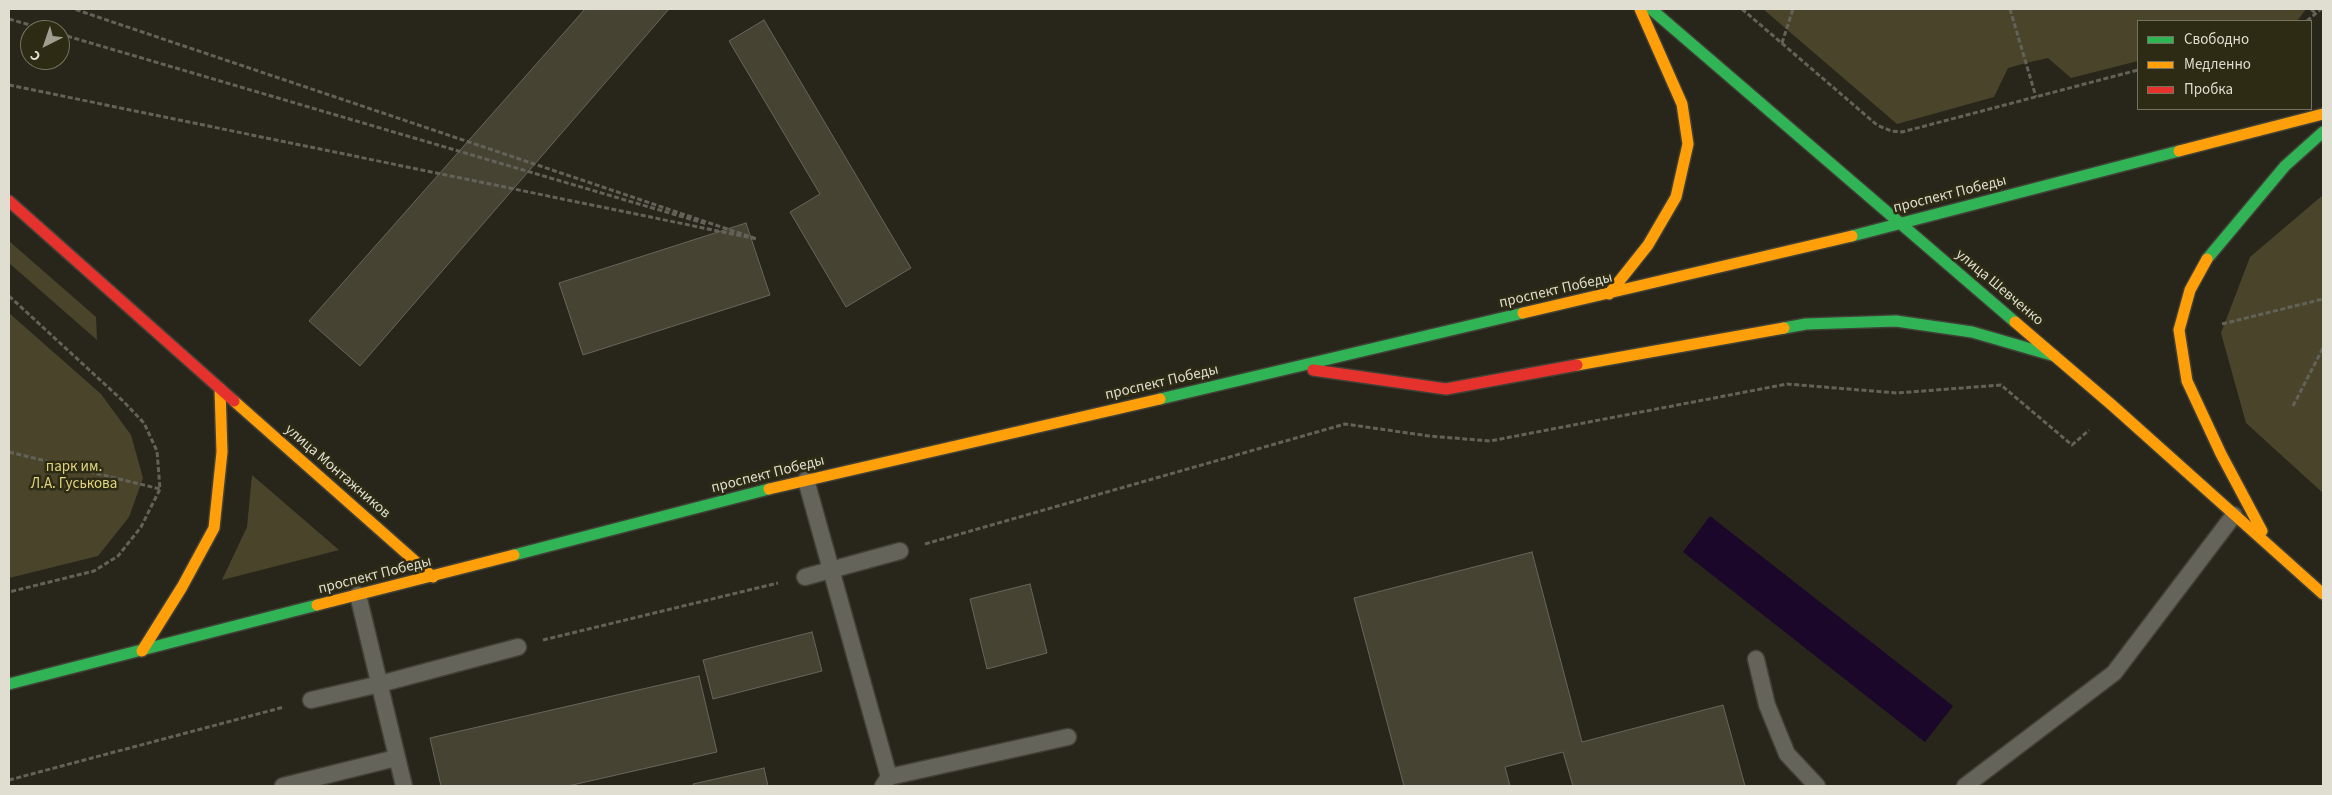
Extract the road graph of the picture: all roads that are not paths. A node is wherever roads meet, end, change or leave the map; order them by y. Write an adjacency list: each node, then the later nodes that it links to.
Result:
1 (1640, 9): 7 (main road)
2 (1651, 9): 6 (main road, улица Шевченко)
3 (2323, 114): 6 (main road, проспект Победы)
4 (2323, 132): 13 (main road)
5 (9, 201): 10 (main road, улица Монтажников)
6 (1901, 224): 7 (main road, проспект Победы); 8 (main road, улица Шевченко)
7 (1609, 294): 9 (main road, проспект Победы)
8 (2055, 356): 9 (main road); 12 (main road, улица Шевченко)
9 (1297, 368): 11 (main road, проспект Победы)
10 (220, 389): 17 (main road, улица Монтажников); 21 (main road)
11 (806, 480): 15 (lane); 17 (main road, проспект Победы)
12 (2234, 515): 13 (main road, улица Шевченко); 32 (lane)
13 (2271, 547): 18 (main road, улица Шевченко)
14 (900, 551): 15 (lane)
15 (831, 569): 16 (lane); 28 (lane)
16 (805, 576)
17 (433, 577): 19 (main road, проспект Победы)
18 (2323, 594)
19 (358, 595): 21 (main road, проспект Победы); 24 (lane)
20 (518, 646): 24 (lane)
21 (142, 651): 23 (main road, проспект Победы)
22 (1756, 660): 31 (lane)
23 (9, 684)
24 (380, 684): 25 (lane); 27 (lane)
25 (311, 700)
26 (1068, 737): 28 (lane)
27 (396, 758): 29 (lane); 30 (lane)
28 (886, 782)
29 (283, 786)
30 (404, 786)
31 (1817, 786)
32 (1965, 786)

